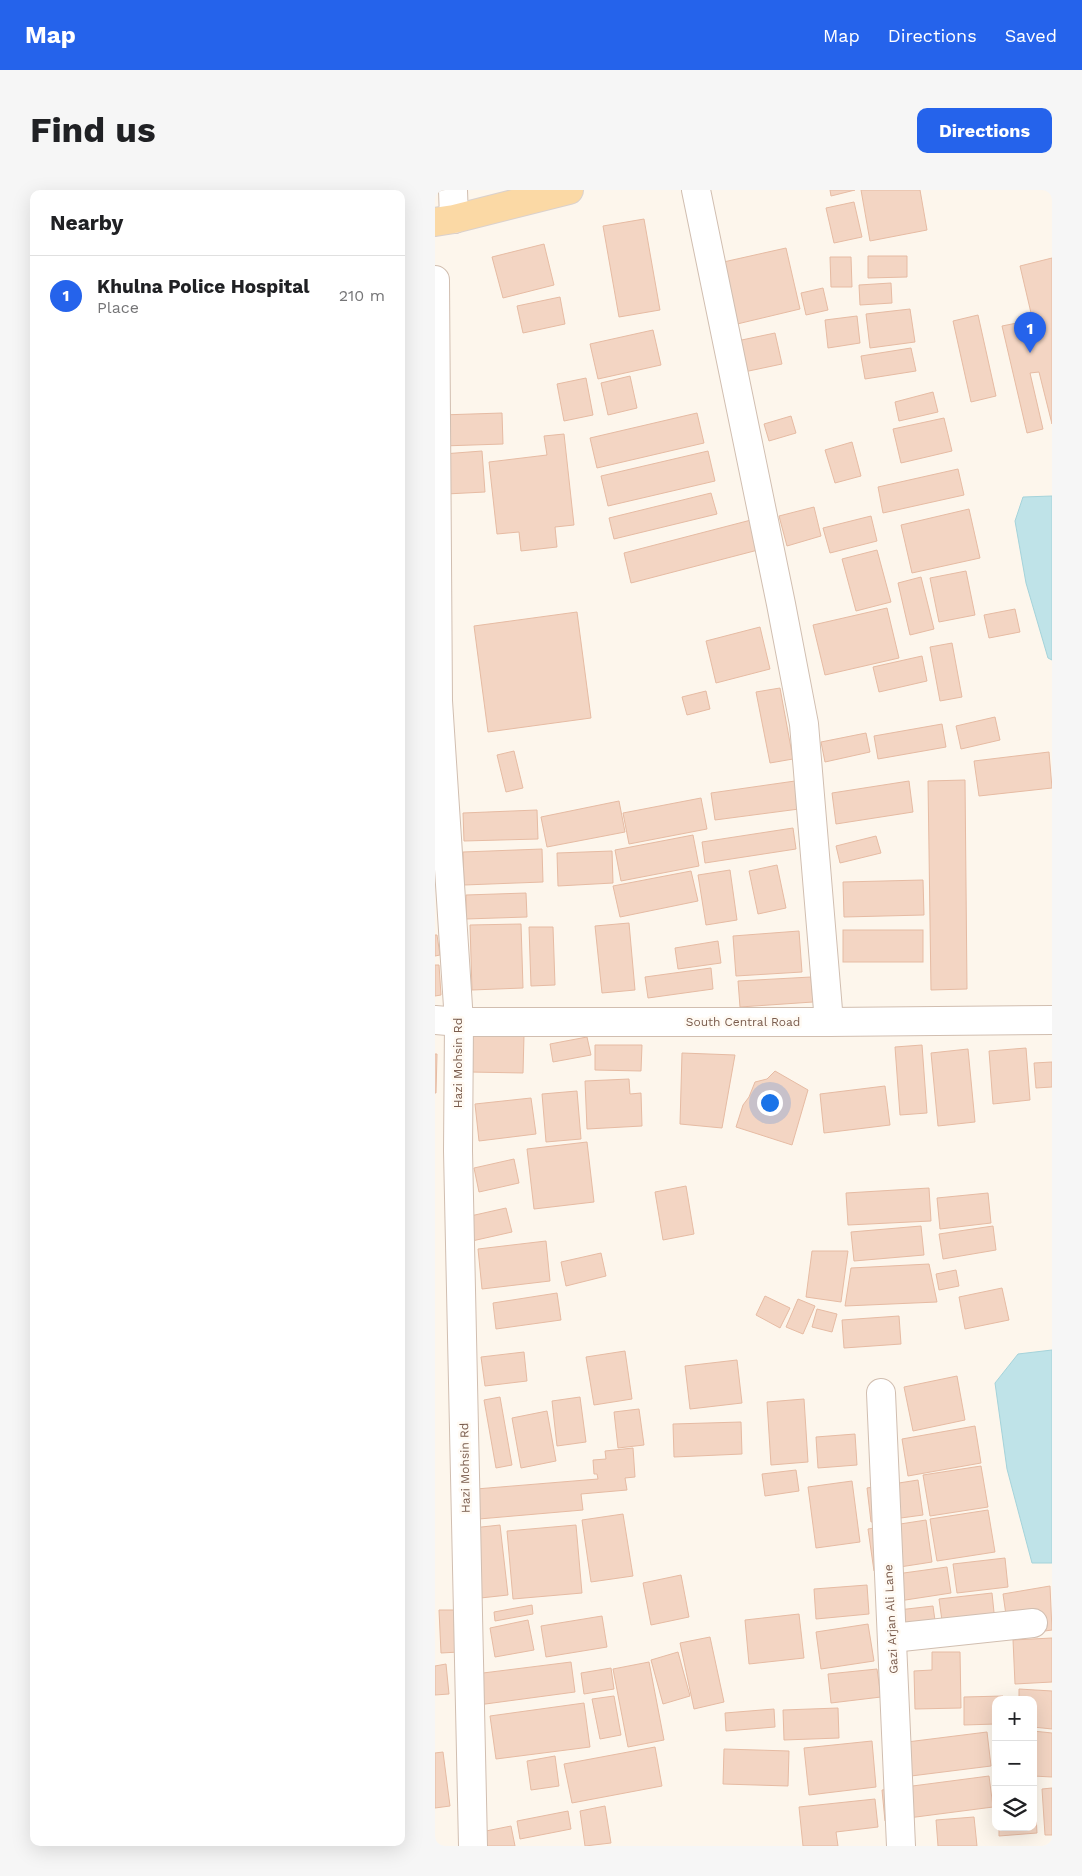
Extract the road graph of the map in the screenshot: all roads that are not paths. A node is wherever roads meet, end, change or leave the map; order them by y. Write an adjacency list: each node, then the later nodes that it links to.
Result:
1 (453, 190): 4 (street)
2 (569, 190): 4 (main road)
3 (696, 190): 8 (street)
4 (444, 221)
5 (435, 280): 7 (street, Hazi Mohsin Rd)
6 (1052, 1020): 8 (street, South Central Road)
7 (447, 1021): 8 (street, South Central Road); 12 (street, Hazi Mohsin Rd)
8 (829, 1022)
9 (881, 1393): 11 (street, Gazi Arjan Ali Lane)
10 (1033, 1623): 11 (street)
11 (892, 1638): 13 (street, Gazi Arjan Ali Lane)
12 (473, 1846)
13 (901, 1846)

